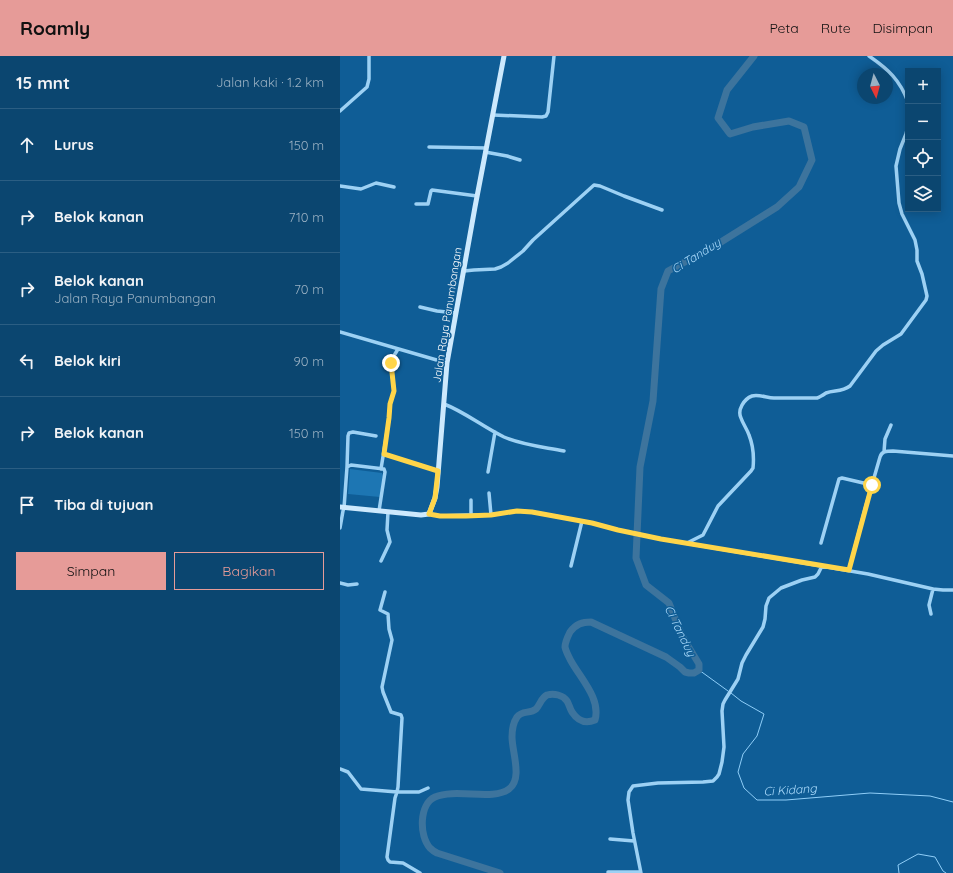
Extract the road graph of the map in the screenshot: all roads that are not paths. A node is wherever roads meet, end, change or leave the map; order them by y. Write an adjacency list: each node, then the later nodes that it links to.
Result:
1 (369, 56): 6 (street)
2 (504, 56): 7 (main road, Jalan Raya Panumbangan)
3 (554, 56): 7 (street)
4 (869, 56): 5 (street)
5 (905, 95)
6 (340, 111)
7 (493, 115): 10 (main road, Jalan Raya Panumbangan)
8 (905, 136): 46 (street)
9 (429, 147): 10 (street)
10 (486, 150): 11 (street); 14 (main road, Jalan Raya Panumbangan)
11 (520, 160)
12 (340, 186): 13 (street)
13 (394, 187)
14 (477, 196): 15 (street); 17 (main road, Jalan Raya Panumbangan)
15 (416, 204)
16 (662, 210): 17 (street)
17 (464, 272): 19 (main road, Jalan Raya Panumbangan)
18 (420, 307): 19 (street)
19 (456, 313): 22 (main road, Jalan Raya Panumbangan)
20 (340, 332): 21 (street)
21 (398, 349): 22 (street); 29 (street)
22 (448, 363): 23 (main road, Jalan Raya Panumbangan)
23 (444, 404): 25 (street); 33 (main road, Jalan Raya Panumbangan)
24 (891, 425): 28 (street)
25 (495, 432): 27 (street); 34 (street)
26 (376, 436): 31 (street)
27 (564, 451)
28 (884, 452): 30 (street); 35 (street)
29 (384, 454): 32 (street); 33 (street)
30 (953, 456)
31 (347, 467): 32 (street); 38 (street)
32 (381, 469): 39 (street)
33 (438, 471): 41 (main road, Jalan Raya Panumbangan)
34 (488, 472)
35 (872, 485): 47 (street); 51 (street)
36 (489, 493): 43 (street)
37 (471, 500): 42 (street)
38 (342, 508): 39 (main road); 45 (street)
39 (380, 512): 40 (main road)
40 (388, 512): 41 (main road); 48 (street)
41 (429, 514): 42 (street)
42 (470, 515): 43 (street)
43 (491, 515): 44 (street)
44 (582, 521): 46 (street); 49 (street)
45 (340, 528)
46 (687, 543): 50 (street)
47 (821, 543)
48 (381, 562)
49 (571, 566)
50 (822, 566): 51 (street); 62 (street)
51 (849, 570): 54 (street)
52 (340, 583): 53 (street)
53 (357, 584)
54 (933, 589): 55 (street); 57 (street)
55 (953, 590)
56 (385, 592): 60 (street)
57 (931, 614)
58 (340, 769): 60 (street)
59 (428, 788): 60 (street)
60 (397, 792): 64 (street)
61 (610, 839): 62 (street)
62 (634, 841): 65 (street)
63 (608, 872): 65 (street)
64 (420, 873)
65 (640, 873)

